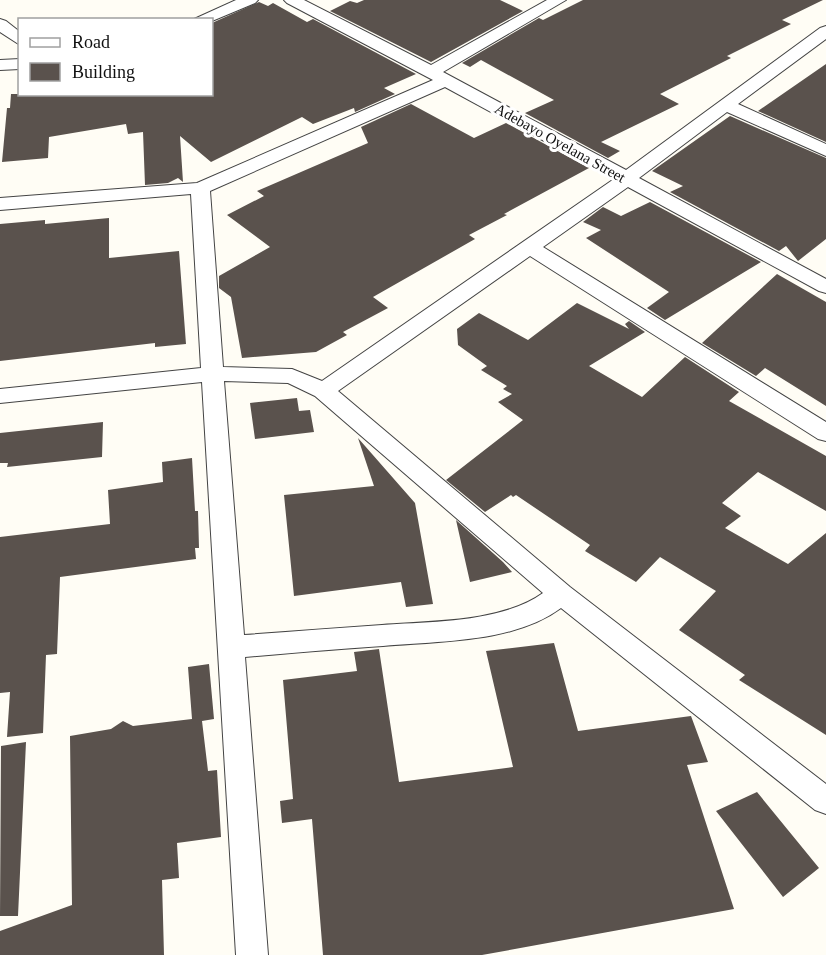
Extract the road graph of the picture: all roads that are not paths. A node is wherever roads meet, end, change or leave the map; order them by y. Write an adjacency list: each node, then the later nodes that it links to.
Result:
1 (250, 0): 4 (street)
2 (292, 0): 10 (street, Adebayo Oyelana Street)
3 (558, 0): 10 (street)
4 (205, 18)
5 (0, 24): 7 (street)
6 (826, 31): 11 (street)
7 (18, 38)
8 (18, 64): 9 (street)
9 (0, 65)
10 (438, 76): 13 (street, Adebayo Oyelana Street); 14 (street)
11 (726, 105): 12 (street); 13 (street)
12 (826, 151)
13 (626, 179): 16 (street); 17 (street, Adebayo Oyelana Street)
14 (200, 188): 15 (street); 18 (street)
15 (0, 204)
16 (528, 246): 19 (street); 21 (street)
17 (826, 287)
18 (214, 374): 19 (street); 20 (street); 23 (street)
19 (323, 391): 22 (street)
20 (0, 396)
21 (826, 433)
22 (561, 594): 23 (street); 24 (street)
23 (230, 647): 25 (street)
24 (826, 801)
25 (252, 955)

